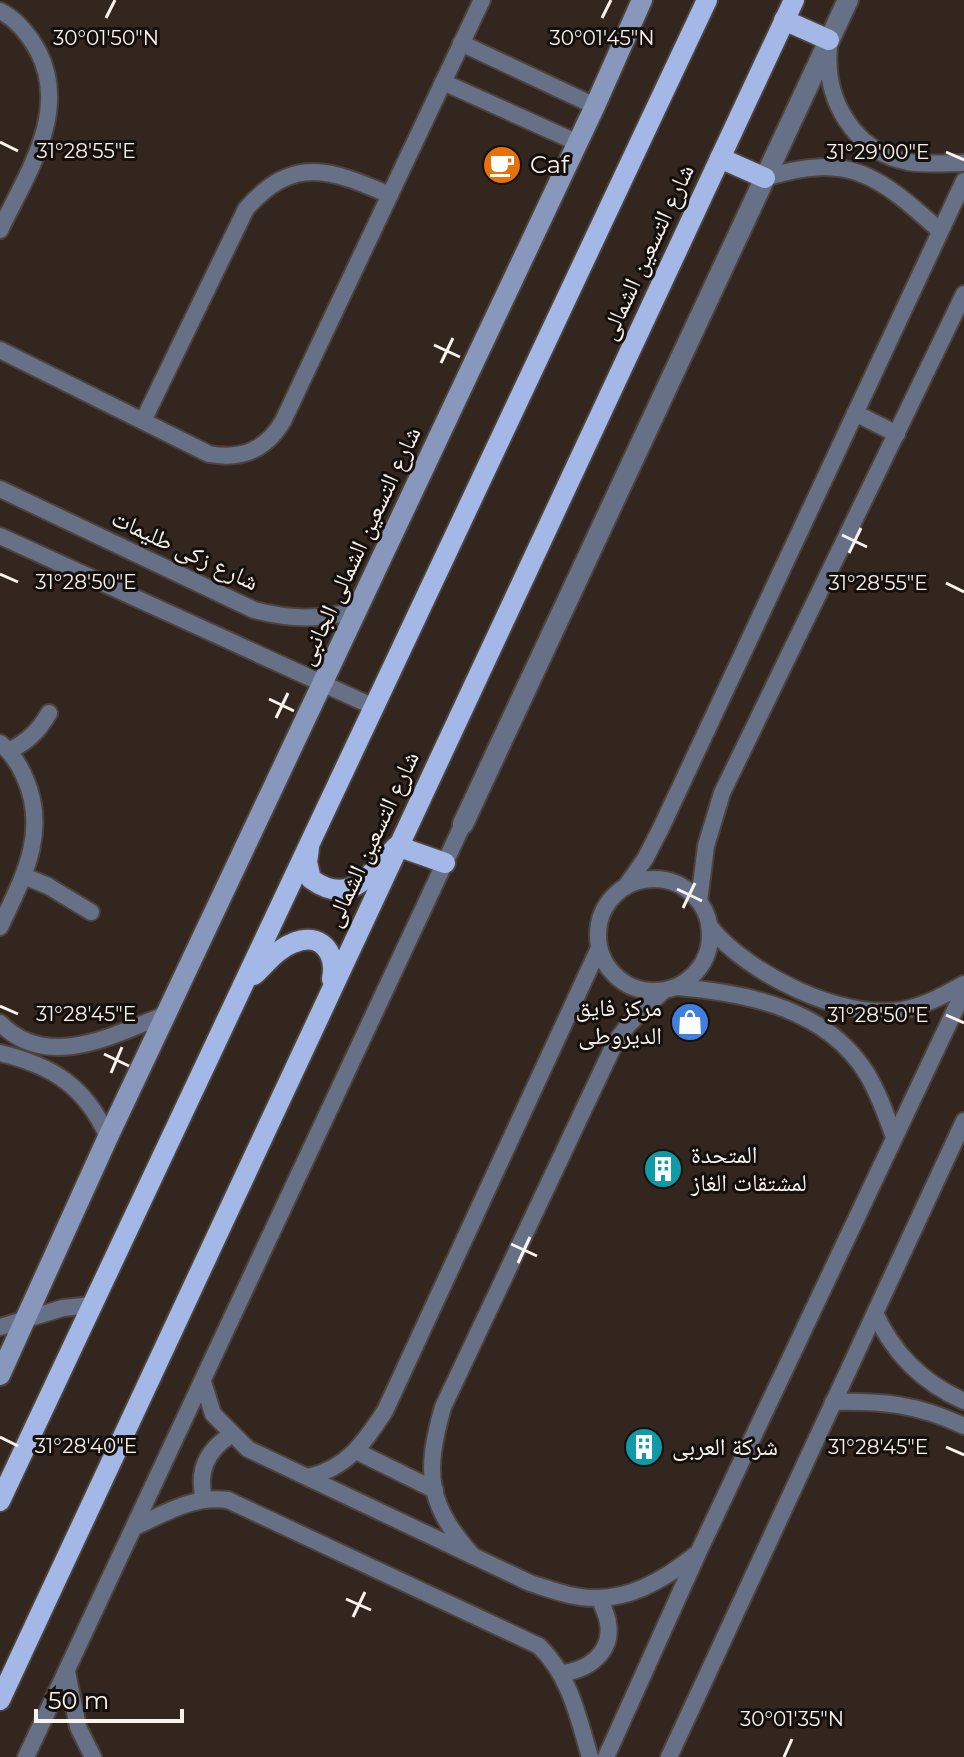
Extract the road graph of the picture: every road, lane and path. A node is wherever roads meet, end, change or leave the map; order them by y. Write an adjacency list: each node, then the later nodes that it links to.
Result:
1 (482, 0): 9 (street)
2 (642, 0): 11 (main road, شارع التسعين الشمالى الجانبى)
3 (707, 0): 29 (main road)
4 (794, 0): 7 (main road, شارع التسعين الشمالى)
5 (848, 0): 8 (street)
6 (0, 11): 18 (street)
7 (784, 20): 8 (main road); 13 (main road, شارع التسعين الشمالى)
8 (829, 40): 14 (street); 15 (street)
9 (461, 43): 10 (street); 11 (street)
10 (443, 82): 12 (street); 17 (street)
11 (595, 106): 12 (main road, شارع التسعين الشمالى الجانبى)
12 (578, 143): 27 (main road, شارع التسعين الشمالى الجانبى)
13 (720, 158): 15 (main road); 34 (main road, شارع التسعين الشمالى)
14 (964, 163)
15 (765, 178): 19 (street); 32 (street)
16 (964, 181): 19 (street)
17 (390, 195): 23 (street); 23 (street)
18 (0, 230)
19 (940, 231): 22 (street)
20 (964, 294): 24 (street)
21 (0, 350): 23 (street)
22 (855, 413): 24 (street); 37 (street)
23 (143, 421)
24 (897, 434): 38 (street)
25 (0, 489): 27 (street, شارع زكى طليمات)
26 (0, 536): 28 (street)
27 (358, 610): 28 (main road, شارع التسعين الشمالى الجانبى)
28 (324, 683): 29 (street); 48 (main road, شارع التسعين الشمالى الجانبى)
29 (374, 707): 33 (main road)
30 (49, 713): 31 (street)
31 (5, 747): 36 (street)
32 (463, 824): 35 (street)
33 (309, 844): 34 (main road); 44 (main road)
34 (397, 846): 35 (main road); 47 (main road, شارع التسعين الشمالى)
35 (445, 863): 61 (street)
36 (24, 876): 39 (street); 40 (street)
37 (626, 886): 38 (street); 42 (street)
38 (699, 901): 41 (street)
39 (91, 912)
40 (0, 927)
41 (711, 928): 43 (street); 45 (street)
42 (599, 948): 45 (street); 66 (street)
43 (964, 984)
44 (243, 986): 47 (main road); 56 (main road)
45 (670, 989): 55 (street); 69 (street)
46 (964, 991): 55 (street)
47 (329, 994): 77 (main road, شارع التسعين الشمالى)
48 (167, 1014): 50 (street); 54 (main road, شارع التسعين الشمالى الجانبى)
49 (2, 1030): 50 (street)
50 (47, 1048): 52 (street)
51 (0, 1053): 52 (street)
52 (41, 1066): 54 (street)
53 (964, 1121): 57 (street)
54 (108, 1137): 58 (main road, شارع التسعين الشمالى الجانبى)
55 (894, 1137): 72 (street)
56 (92, 1305): 58 (street); 68 (main road)
57 (875, 1313): 62 (street); 63 (street)
58 (24, 1321): 59 (street); 60 (main road, شارع التسعين الشمالى الجانبى)
59 (0, 1327)
60 (0, 1375)
61 (203, 1382): 65 (street); 71 (street)
62 (964, 1401)
63 (833, 1402): 64 (street); 82 (street)
64 (964, 1426)
65 (231, 1435): 67 (street); 70 (street)
66 (356, 1451): 67 (street); 69 (street)
67 (308, 1477): 73 (street)
68 (2, 1487)
69 (435, 1490): 73 (street)
70 (204, 1499): 71 (street); 76 (street)
71 (135, 1527): 75 (street)
72 (699, 1551): 74 (street); 81 (street)
73 (473, 1556): 74 (street)
74 (600, 1598): 76 (street)
75 (67, 1670): 78 (street); 79 (street)
76 (561, 1673): 80 (street)
77 (0, 1700)
78 (26, 1757)
79 (93, 1757)
80 (590, 1757)
81 (606, 1757)
82 (669, 1757)

